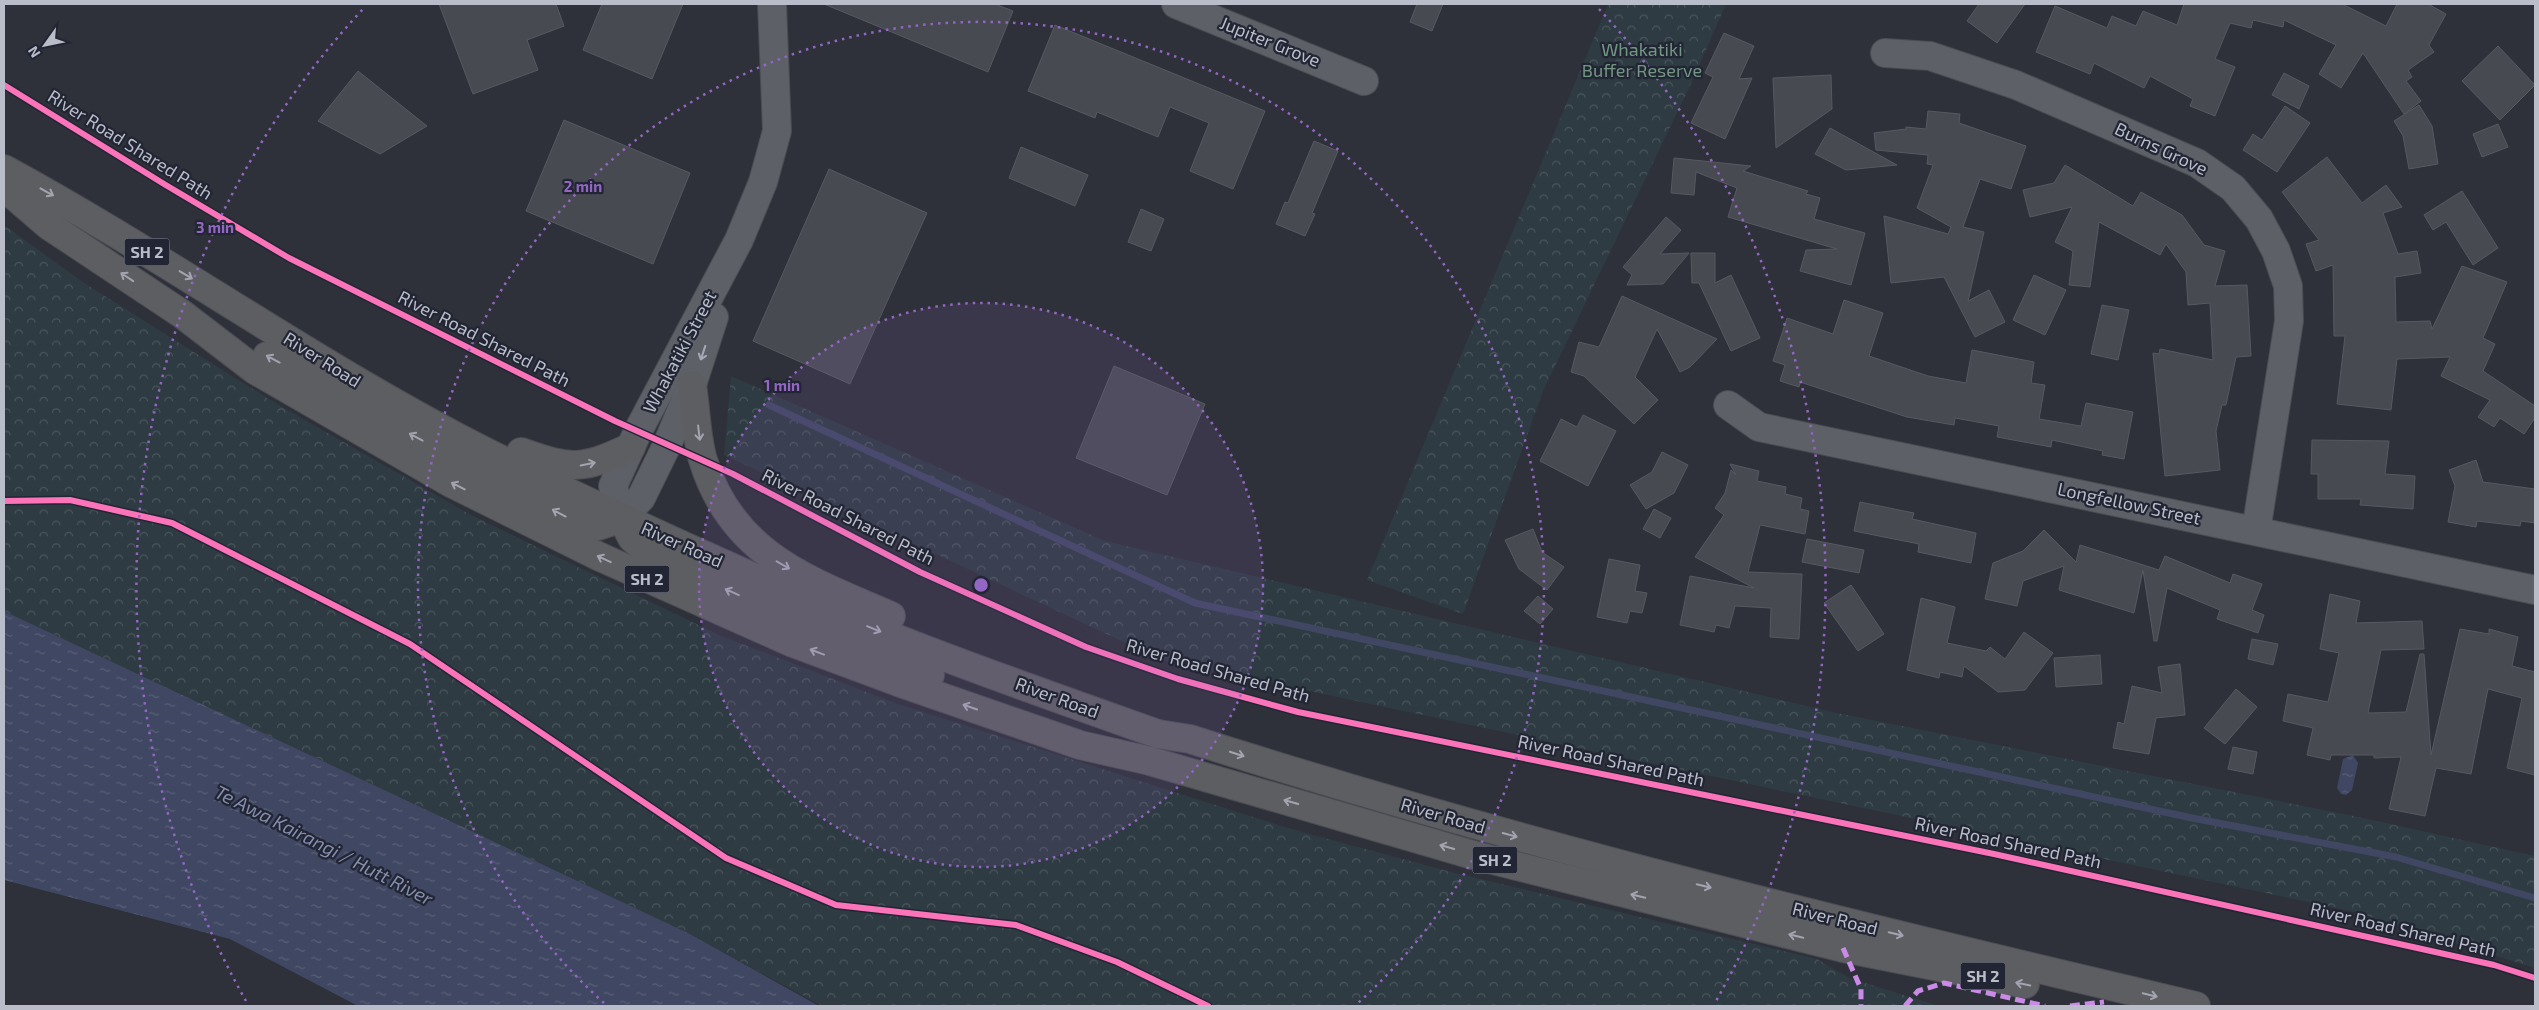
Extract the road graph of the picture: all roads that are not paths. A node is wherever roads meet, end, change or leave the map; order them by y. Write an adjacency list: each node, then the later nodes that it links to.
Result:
1 (772, 4): 7 (street, Whakatiki Street)
2 (1176, 4): 4 (street, Jupiter Grove)
3 (1885, 53): 14 (street, Burns Grove)
4 (1364, 81)
5 (4, 169): 9 (highway, River Road / SH 2, one-way to 9)
6 (4, 187): 8 (highway, River Road / SH 2, one-way to 6)
7 (739, 240): 10 (street, Whakatiki Street, one-way to 10); 12 (street, Whakatiki Street)
8 (182, 314): 13 (highway, one-way to 8); 17 (highway, River Road / SH 2, one-way to 8)
9 (289, 339): 12 (highway, one-way to 12); 13 (highway, River Road / SH 2)
10 (692, 385): 13 (street, Whakatiki Street); 16 (highway, one-way to 16)
11 (1728, 405): 14 (street, Longfellow Street)
12 (631, 448): 13 (street, Whakatiki Street)
13 (622, 518): 16 (highway, River Road / SH 2, one-way to 16); 17 (highway, one-way to 13)
14 (2256, 531): 15 (street, Longfellow Street)
15 (2535, 590)
16 (1190, 739): 19 (highway, River Road / SH 2, one-way to 19)
17 (1150, 761): 18 (highway, River Road / SH 2, one-way to 17)
18 (2122, 1006)
19 (2196, 1006)

